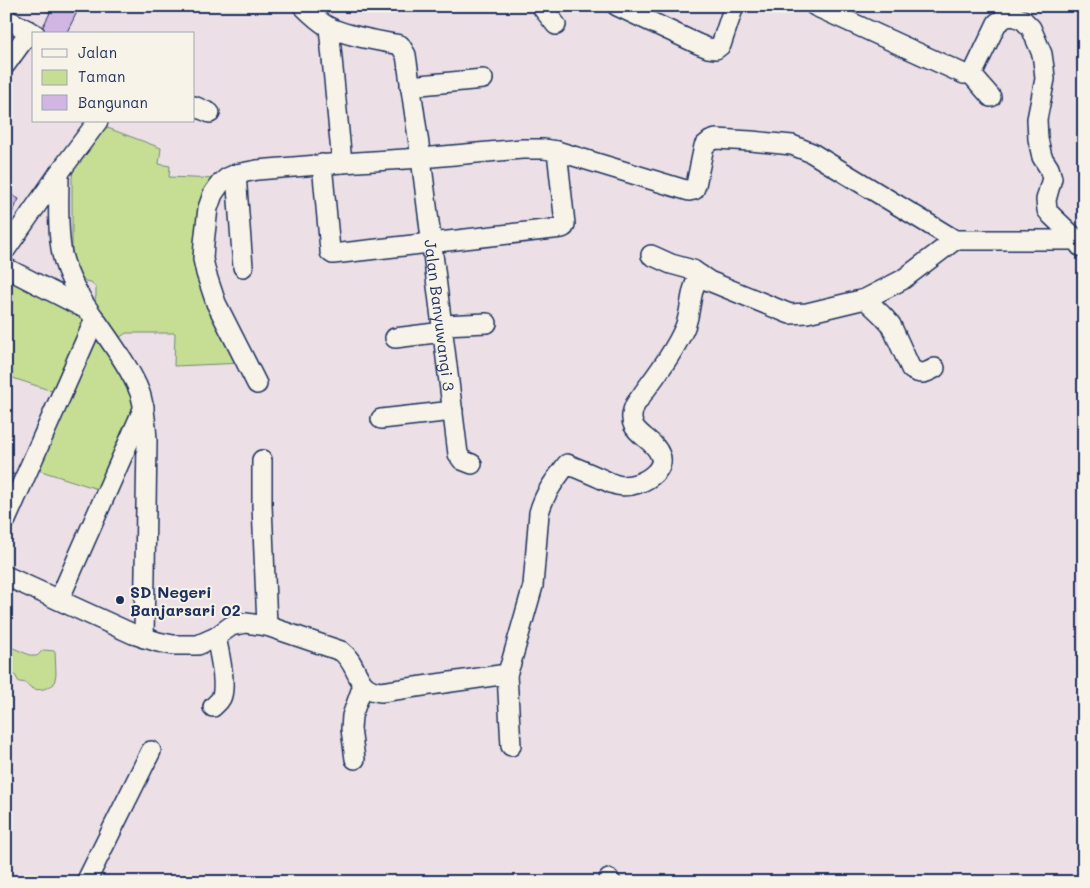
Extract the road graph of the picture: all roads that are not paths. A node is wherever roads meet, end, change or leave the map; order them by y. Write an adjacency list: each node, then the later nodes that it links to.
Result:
1 (303, 6): 8 (street)
2 (541, 6): 7 (street)
3 (617, 6): 4 (street)
4 (734, 6)
5 (815, 6): 12 (street)
6 (6, 19): 9 (street)
7 (556, 25)
8 (329, 27): 14 (street, Jalan Banyuwangi 3); 19 (street)
9 (33, 32)
10 (32, 33): 11 (street)
11 (6, 64)
12 (971, 74): 15 (street); 23 (street)
13 (483, 79): 14 (street)
14 (410, 86): 18 (street, Jalan Banyuwangi 3)
15 (990, 97)
16 (97, 122): 21 (street)
17 (557, 151): 18 (street); 24 (street); 26 (street)
18 (421, 158): 19 (street); 26 (street, Jalan Banyuwangi 3)
19 (342, 163): 20 (street)
20 (322, 164): 22 (street); 26 (street)
21 (59, 173): 28 (street); 34 (street)
22 (236, 174): 31 (street); 39 (street)
23 (1047, 210): 25 (street); 27 (street)
24 (955, 240): 25 (street); 33 (street)
25 (1027, 241): 27 (street)
26 (432, 243): 36 (street, Jalan Banyuwangi 3)
27 (1081, 244)
28 (6, 249)
29 (651, 255): 32 (street)
30 (6, 268): 34 (street)
31 (243, 268)
32 (700, 275): 33 (street); 51 (street)
33 (865, 299): 38 (street)
34 (91, 314): 40 (street); 45 (street)
35 (487, 323): 36 (street)
36 (443, 329): 37 (street); 41 (street, Jalan Banyuwangi 3)
37 (395, 338)
38 (935, 368)
39 (258, 384)
40 (144, 407): 47 (street); 50 (street)
41 (453, 411): 42 (street); 44 (street, Jalan Banyuwangi 3)
42 (380, 419)
43 (262, 460): 48 (street)
44 (472, 464)
45 (6, 520)
46 (6, 576): 47 (street)
47 (59, 600): 50 (street)
48 (267, 626): 49 (street); 52 (street)
49 (216, 637): 50 (street); 53 (street)
50 (144, 638)
51 (507, 674): 52 (street); 54 (street)
52 (363, 685): 56 (street)
53 (213, 707)
54 (511, 746)
55 (151, 751): 57 (street)
56 (355, 760)
57 (86, 882)

